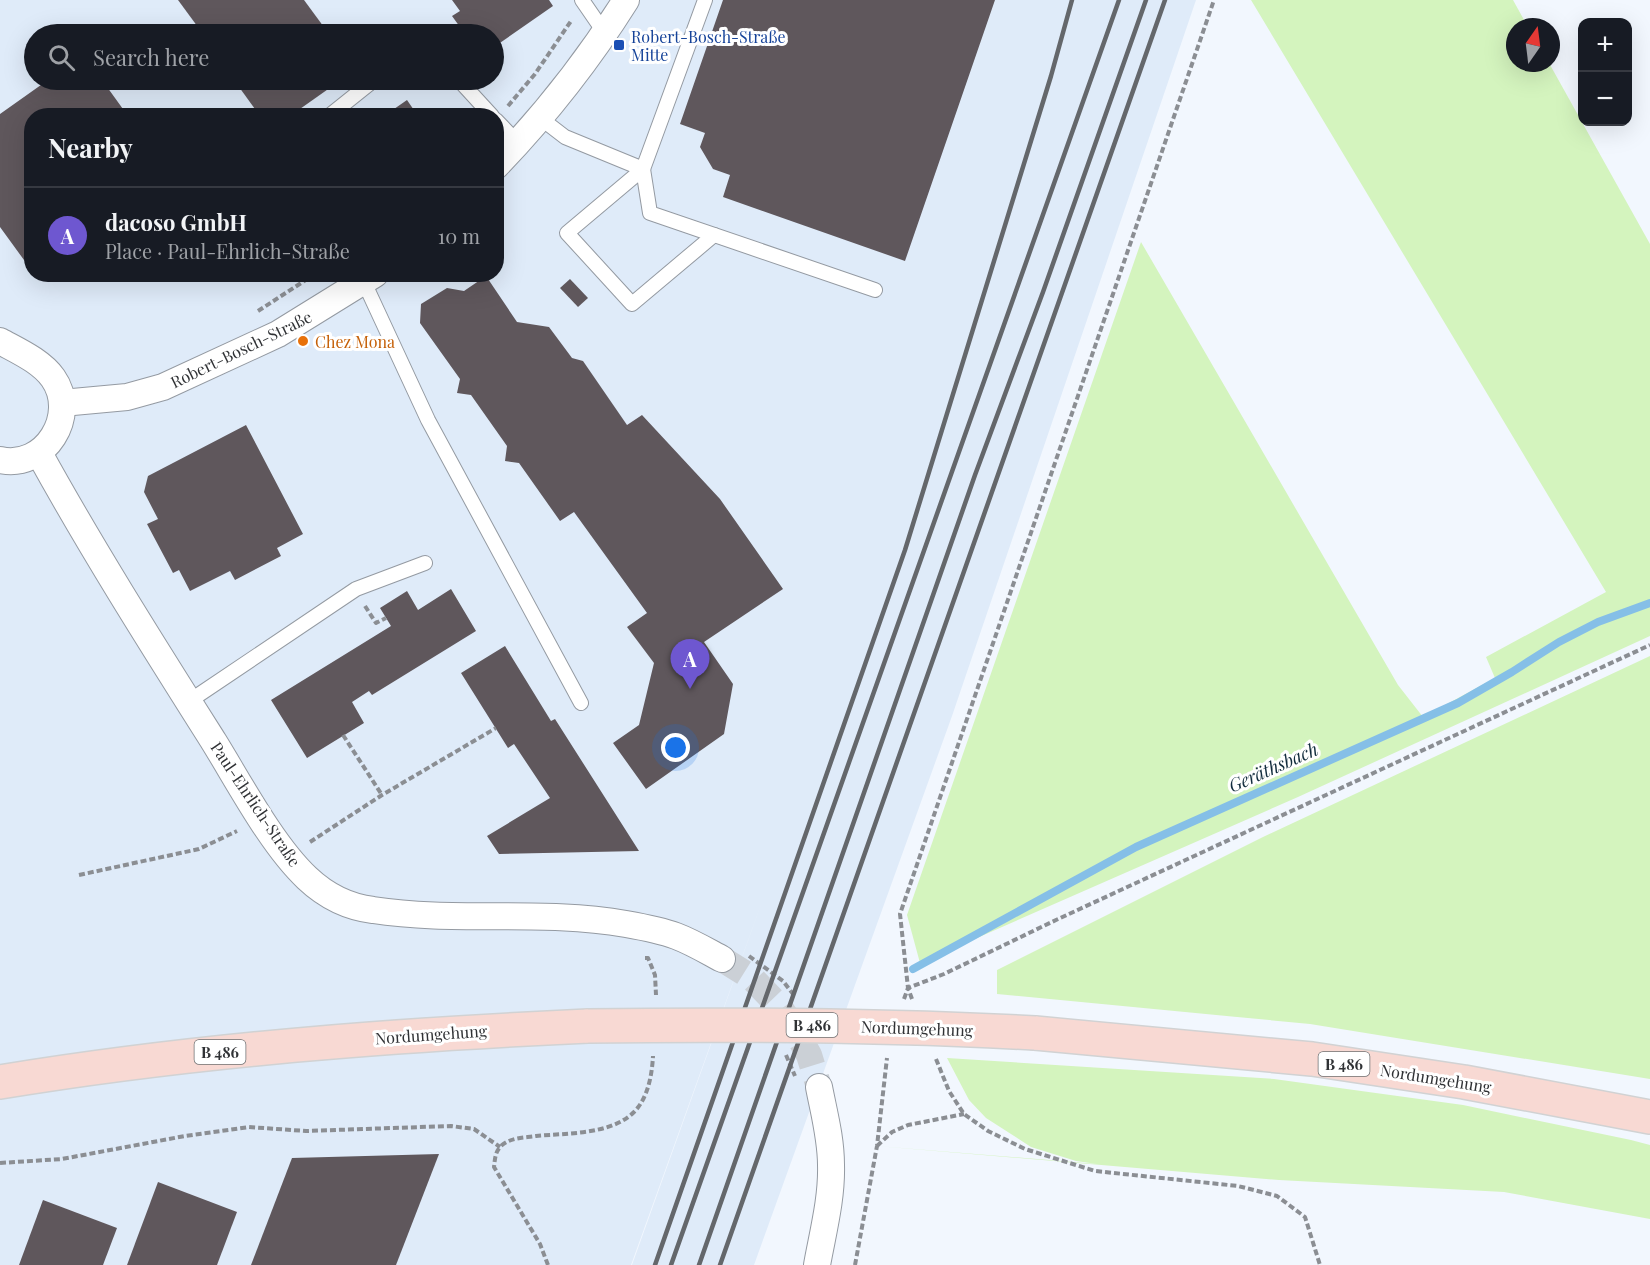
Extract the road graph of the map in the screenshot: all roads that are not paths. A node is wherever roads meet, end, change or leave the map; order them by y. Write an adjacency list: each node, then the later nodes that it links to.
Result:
1 (626, 0): 4 (street)
2 (705, 0): 13 (lane)
3 (583, 1): 4 (lane)
4 (604, 32): 9 (street)
5 (362, 90): 7 (lane)
6 (470, 90): 8 (lane)
7 (339, 108)
8 (490, 108)
9 (539, 117): 11 (street); 13 (lane)
10 (504, 123): 11 (lane)
11 (518, 143): 12 (street)
12 (504, 158)
13 (643, 169): 14 (lane); 14 (lane)
14 (714, 235): 17 (lane)
15 (362, 282): 19 (street, Robert-Bosch-Straße)
16 (371, 282): 24 (lane)
17 (874, 290)
18 (0, 341): 19 (street)
19 (62, 403): 20 (street)
20 (39, 453): 21 (street); 23 (street, Paul-Ehrlich-Straße)
21 (0, 460)
22 (425, 563): 23 (lane)
23 (186, 698): 25 (street, Paul-Ehrlich-Straße)
24 (581, 703)
25 (722, 959)
26 (0, 1082): 28 (main road, Nordumgehung / B 486, bridge)
27 (819, 1087): 29 (street)
28 (1650, 1117)
29 (817, 1265)

